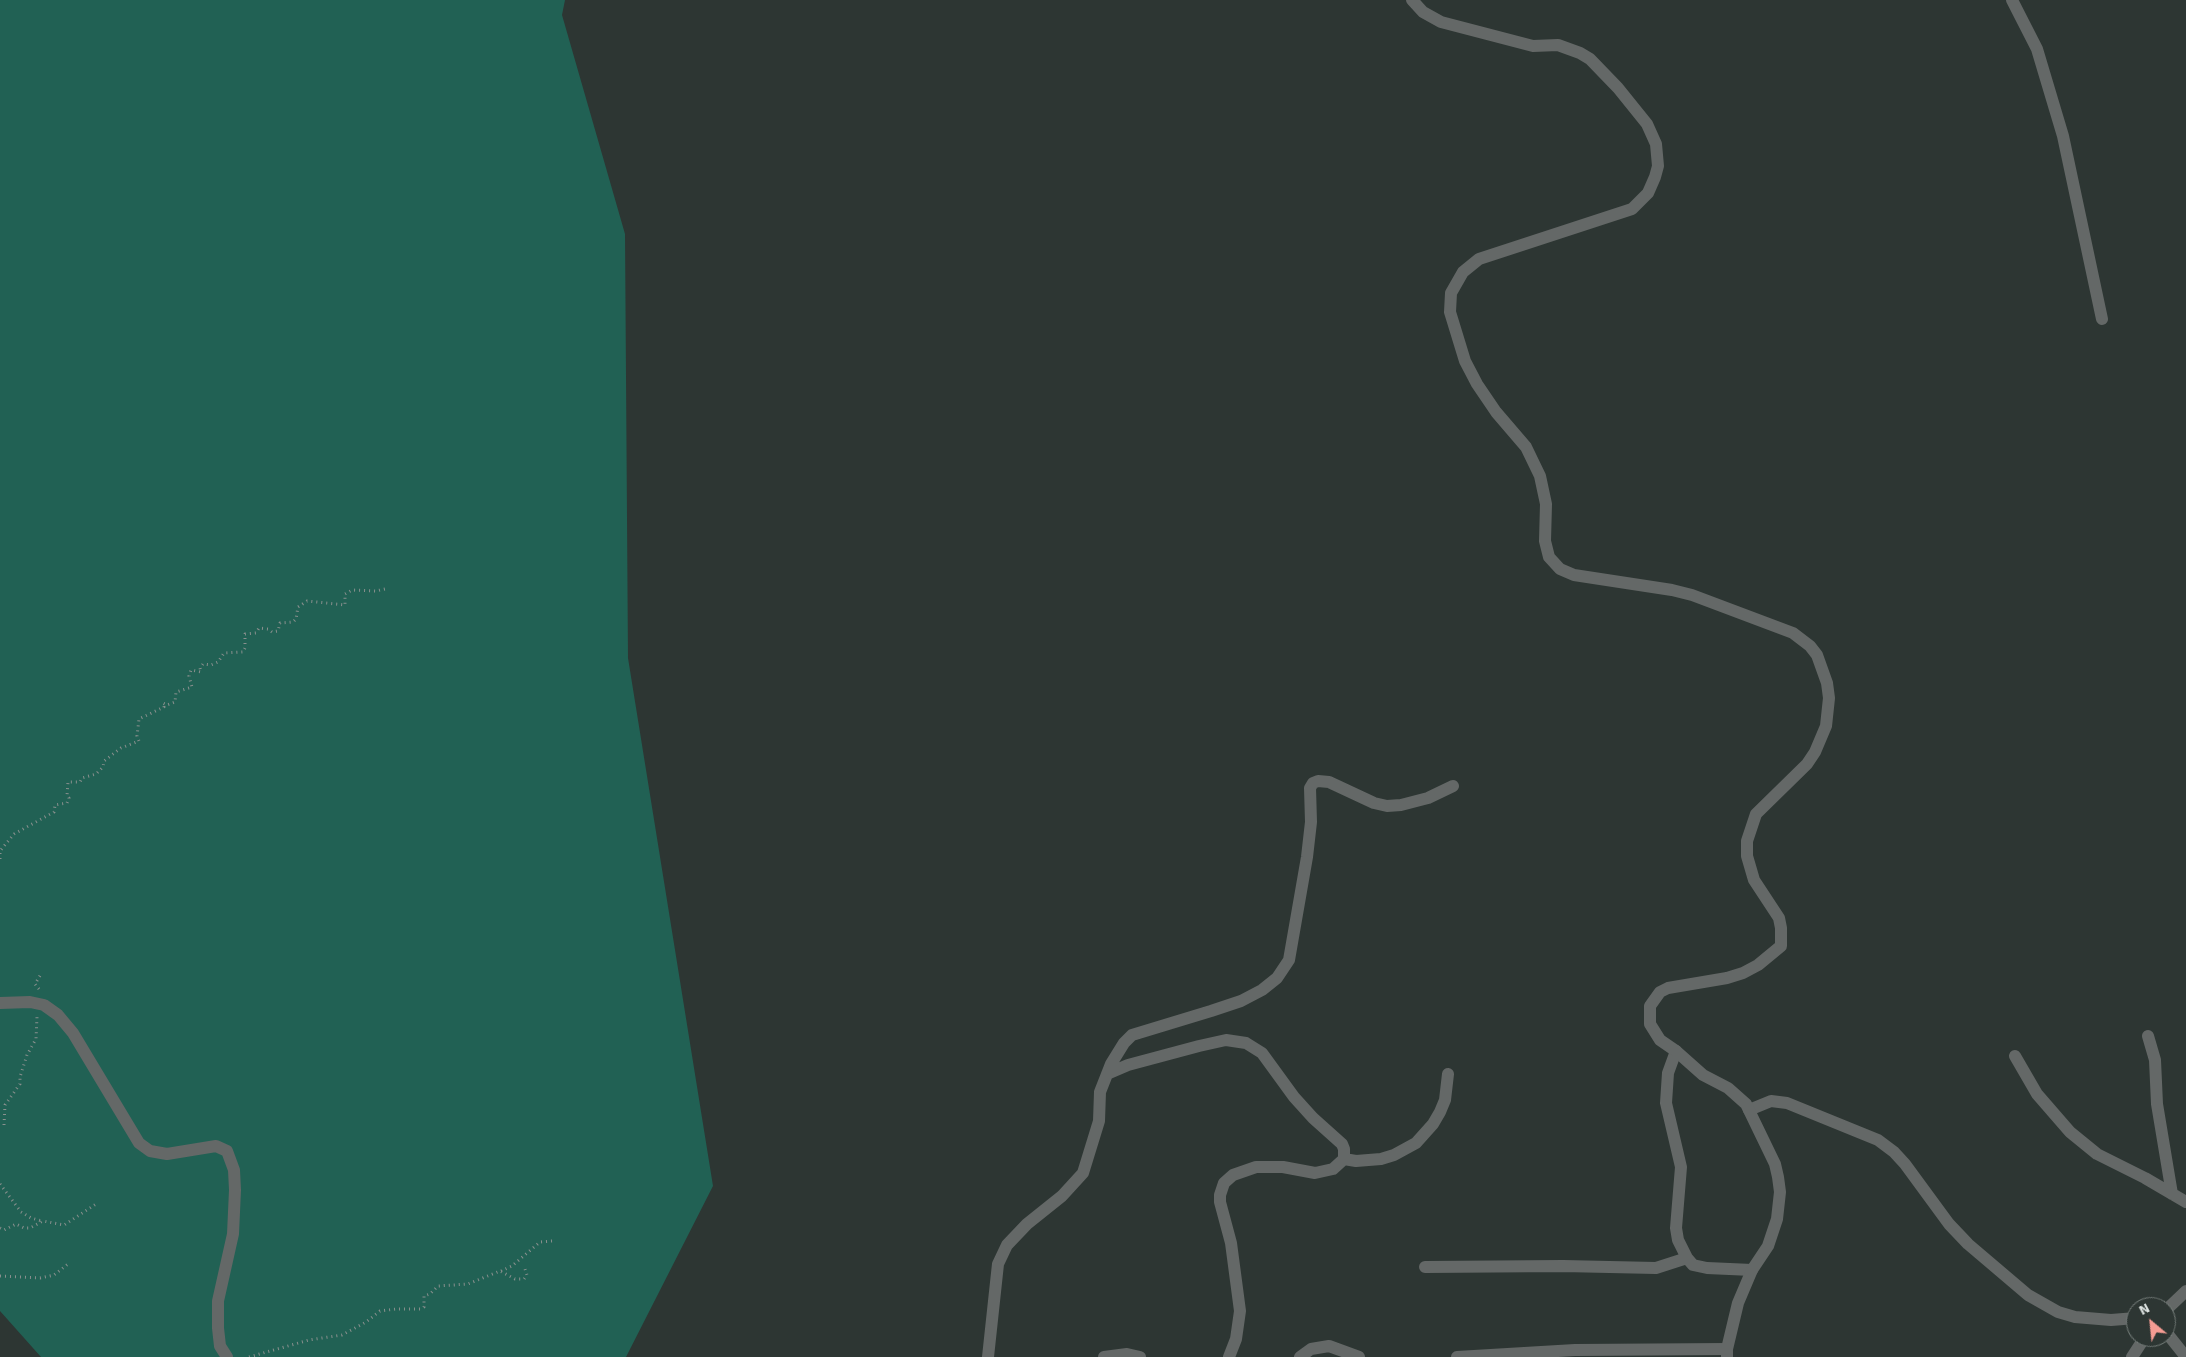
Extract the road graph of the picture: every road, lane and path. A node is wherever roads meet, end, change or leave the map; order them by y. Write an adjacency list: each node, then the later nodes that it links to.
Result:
1 (1412, 0): 11 (street)
2 (2012, 0): 3 (street)
3 (2102, 319)
4 (385, 589): 6 (path)
5 (1452, 786): 13 (street)
6 (0, 859)
7 (41, 974): 9 (path)
8 (0, 1003): 9 (street)
9 (40, 1004): 16 (path); 41 (street)
10 (2148, 1036): 21 (street)
11 (1676, 1051): 17 (street); 27 (street)
12 (2015, 1056): 21 (street)
13 (1107, 1074): 19 (street); 43 (street)
14 (1448, 1074): 19 (street)
15 (2, 1101): 16 (path)
16 (5, 1105): 18 (path)
17 (1749, 1110): 31 (street); 36 (street)
18 (4, 1125)
19 (1344, 1159): 46 (street)
20 (0, 1184): 24 (path)
21 (2172, 1194): 22 (street)
22 (2186, 1202)
23 (96, 1204): 24 (path)
24 (43, 1221): 25 (path)
25 (0, 1228)
26 (552, 1240): 32 (path)
27 (1687, 1258): 30 (street); 31 (street)
28 (68, 1264): 33 (path)
29 (524, 1266): 32 (path)
30 (1425, 1267)
31 (1752, 1270): 38 (street)
32 (500, 1271): 42 (path)
33 (0, 1276)
34 (2186, 1291): 35 (street)
35 (2176, 1300)
36 (2126, 1319)
37 (2176, 1344): 50 (street)
38 (1727, 1353): 39 (street)
39 (1550, 1354): 49 (street)
40 (1126, 1355): 44 (street); 45 (street)
41 (227, 1357)
42 (249, 1357)
43 (988, 1357)
44 (1104, 1357)
45 (1140, 1357)
46 (1229, 1357)
47 (1300, 1357): 48 (street)
48 (1359, 1357)
49 (1457, 1357)
50 (2186, 1357)

